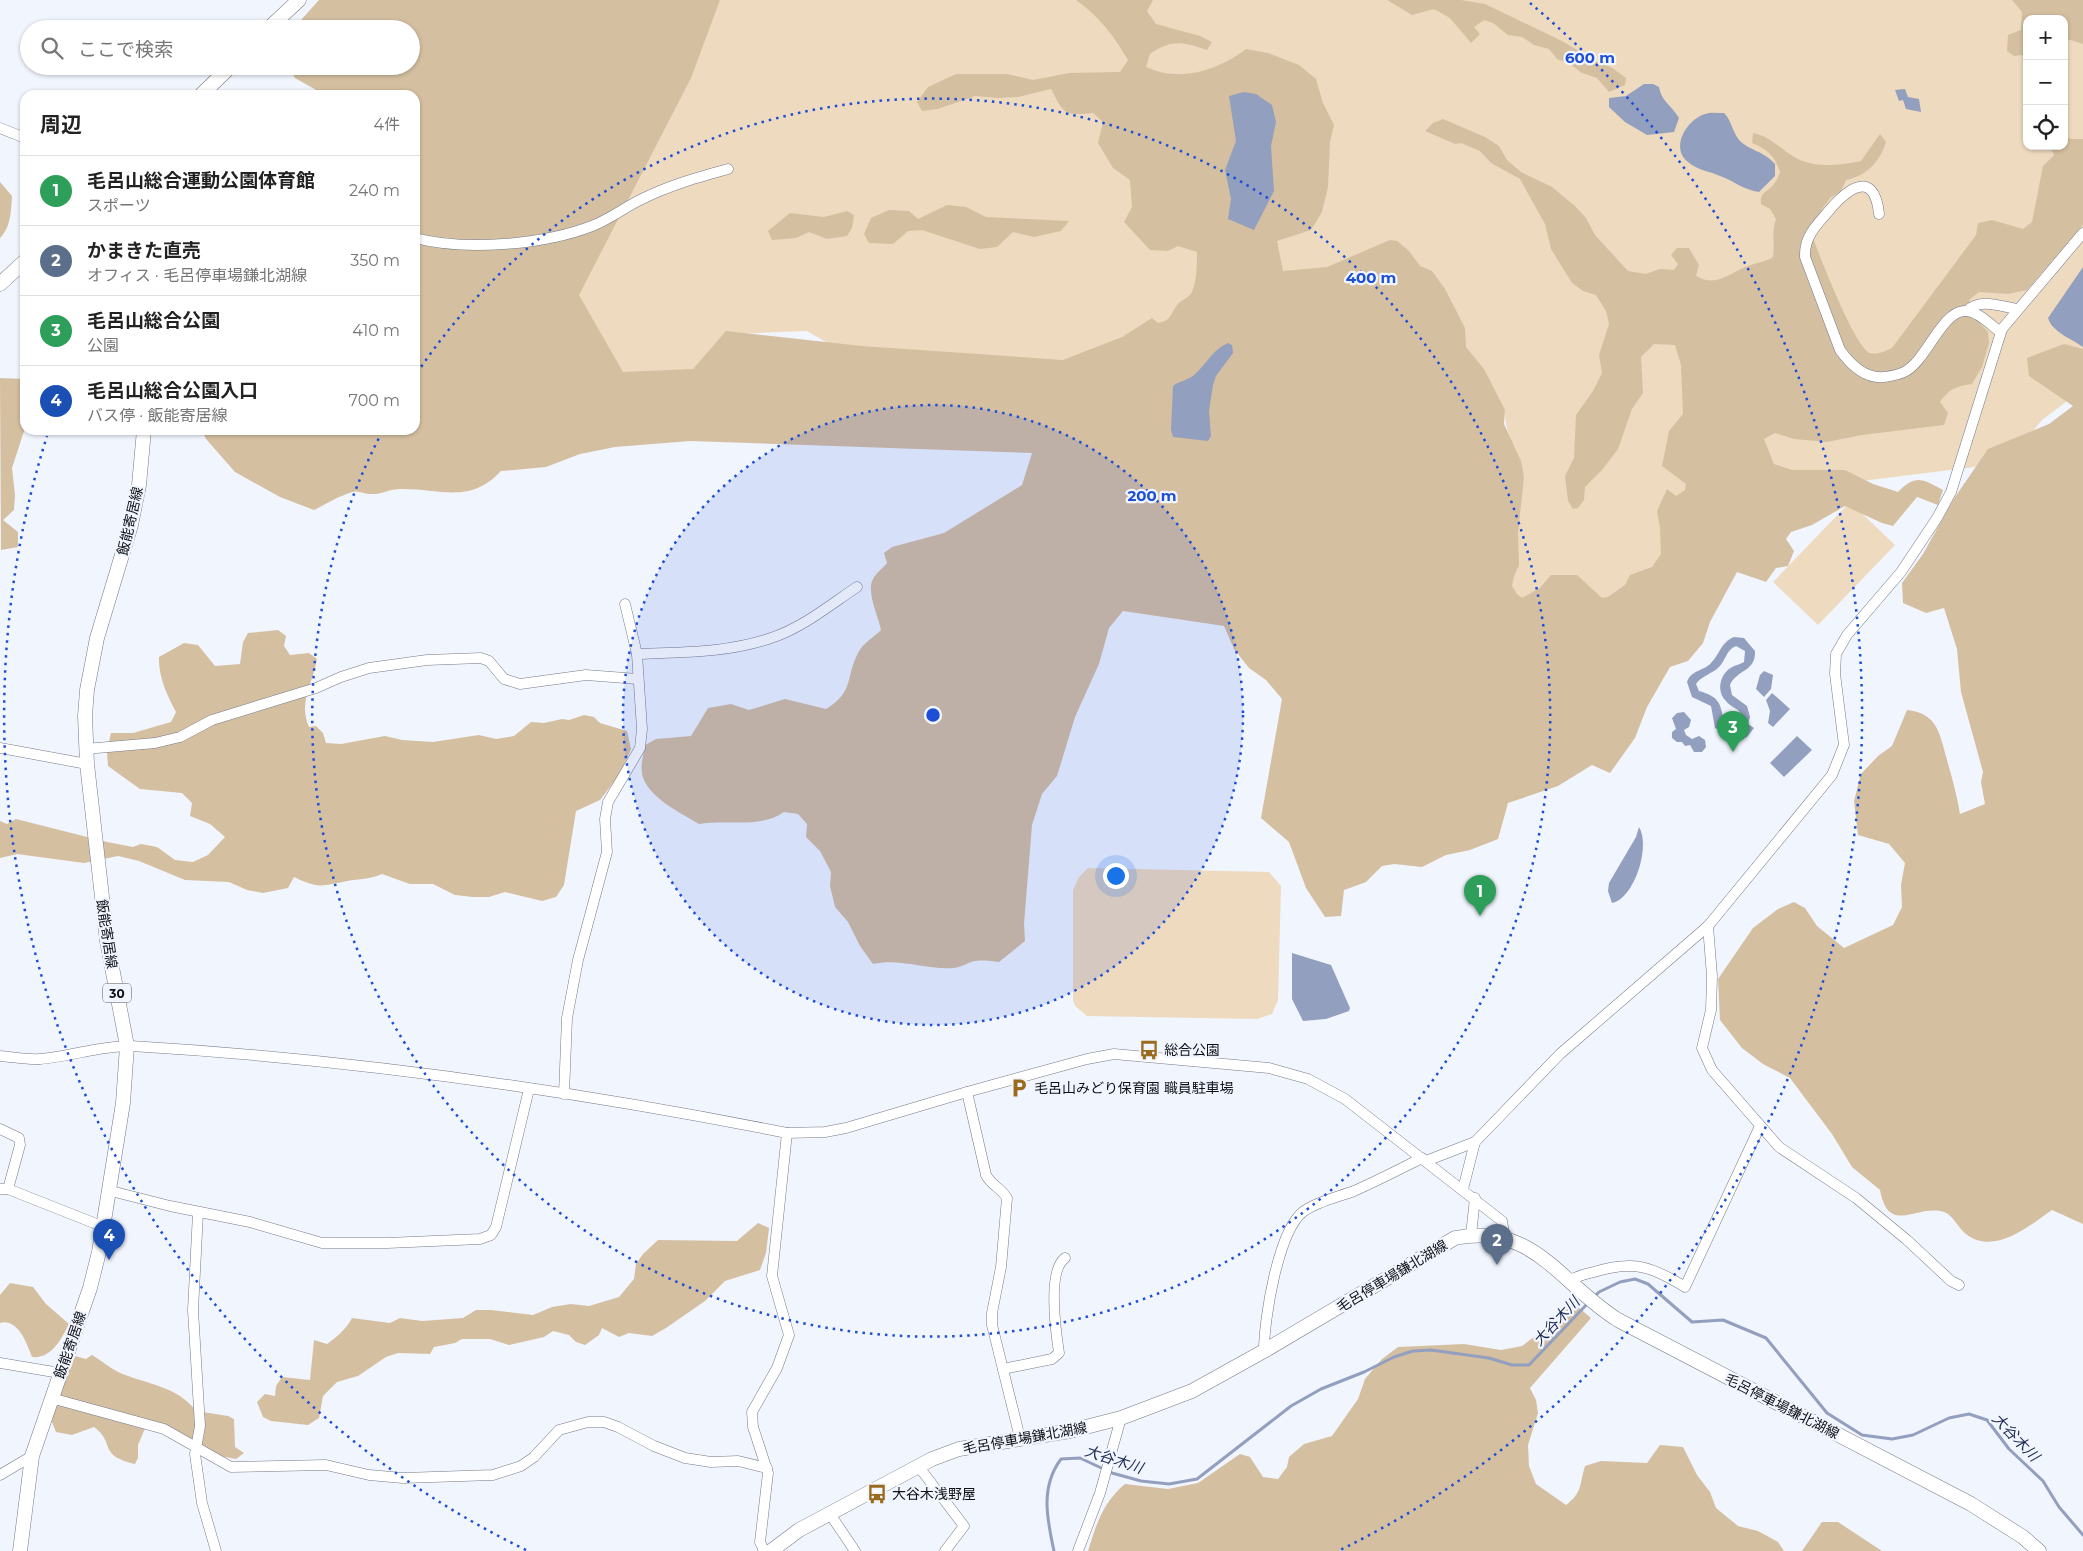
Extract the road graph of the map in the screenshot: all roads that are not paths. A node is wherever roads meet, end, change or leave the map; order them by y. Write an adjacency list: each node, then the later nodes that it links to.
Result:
1 (299, 0): 2 (main road)
2 (278, 20)
3 (222, 75): 4 (main road)
4 (206, 90)
5 (0, 128): 6 (street)
6 (20, 136)
7 (728, 169): 10 (street)
8 (1879, 214): 14 (street)
9 (2083, 232): 13 (street)
10 (420, 239)
11 (20, 266): 12 (main road)
12 (0, 284)
13 (2018, 309): 14 (street); 15 (street)
14 (1966, 311): 15 (street)
15 (2000, 332): 24 (street)
16 (144, 435): 22 (main road, 飯能寄居線 / 30)
17 (857, 587): 19 (street)
18 (625, 604): 19 (street)
19 (637, 654): 20 (street)
20 (638, 679): 22 (street); 29 (street)
21 (0, 749): 23 (street)
22 (85, 749): 23 (main road, 飯能寄居線 / 30)
23 (87, 764): 25 (main road, 飯能寄居線 / 30)
24 (1708, 926): 30 (street); 33 (street)
25 (128, 1046): 26 (street); 27 (street); 37 (main road, 飯能寄居線 / 30)
26 (0, 1056)
27 (529, 1089): 29 (street); 39 (street)
28 (967, 1092): 32 (street); 34 (street); 48 (street)
29 (564, 1094): 32 (street)
30 (1760, 1126): 44 (street); 45 (street)
31 (0, 1129): 35 (street)
32 (787, 1132): 56 (street)
33 (1475, 1142): 34 (street); 36 (street)
34 (1424, 1160): 36 (street); 46 (street)
35 (4, 1189): 40 (street)
36 (1463, 1189): 38 (street)
37 (110, 1191): 39 (street); 40 (main road, 飯能寄居線 / 30)
38 (1475, 1198): 41 (street); 42 (street)
39 (198, 1213): 53 (street)
40 (104, 1227): 49 (main road, 飯能寄居線 / 30)
41 (1471, 1235): 42 (main road, 毛呂停車場鎌北湖線); 46 (main road, 毛呂停車場鎌北湖線)
42 (1505, 1239): 44 (main road, 毛呂停車場鎌北湖線)
43 (1065, 1258): 48 (street)
44 (1569, 1282): 66 (main road, 毛呂停車場鎌北湖線)
45 (1959, 1285)
46 (1264, 1351): 51 (main road, 毛呂停車場鎌北湖線)
47 (0, 1363): 49 (street)
48 (1004, 1369): 52 (street)
49 (60, 1373): 50 (main road, 飯能寄居線 / 30)
50 (51, 1398): 53 (street); 54 (main road, 飯能寄居線 / 30)
51 (1121, 1418): 52 (main road, 毛呂停車場鎌北湖線); 65 (street)
52 (1020, 1438): 55 (main road, 毛呂停車場鎌北湖線)
53 (196, 1448): 56 (street); 60 (street)
54 (32, 1456): 57 (street); 59 (main road, 飯能寄居線 / 30)
55 (918, 1467): 58 (main road, 毛呂停車場鎌北湖線); 64 (street)
56 (767, 1468): 61 (street)
57 (0, 1475)
58 (830, 1514): 62 (main road, 毛呂停車場鎌北湖線); 63 (street)
59 (20, 1551)
60 (216, 1551)
61 (764, 1551)
62 (771, 1551)
63 (855, 1551)
64 (945, 1551)
65 (1078, 1551)
66 (2039, 1551)

